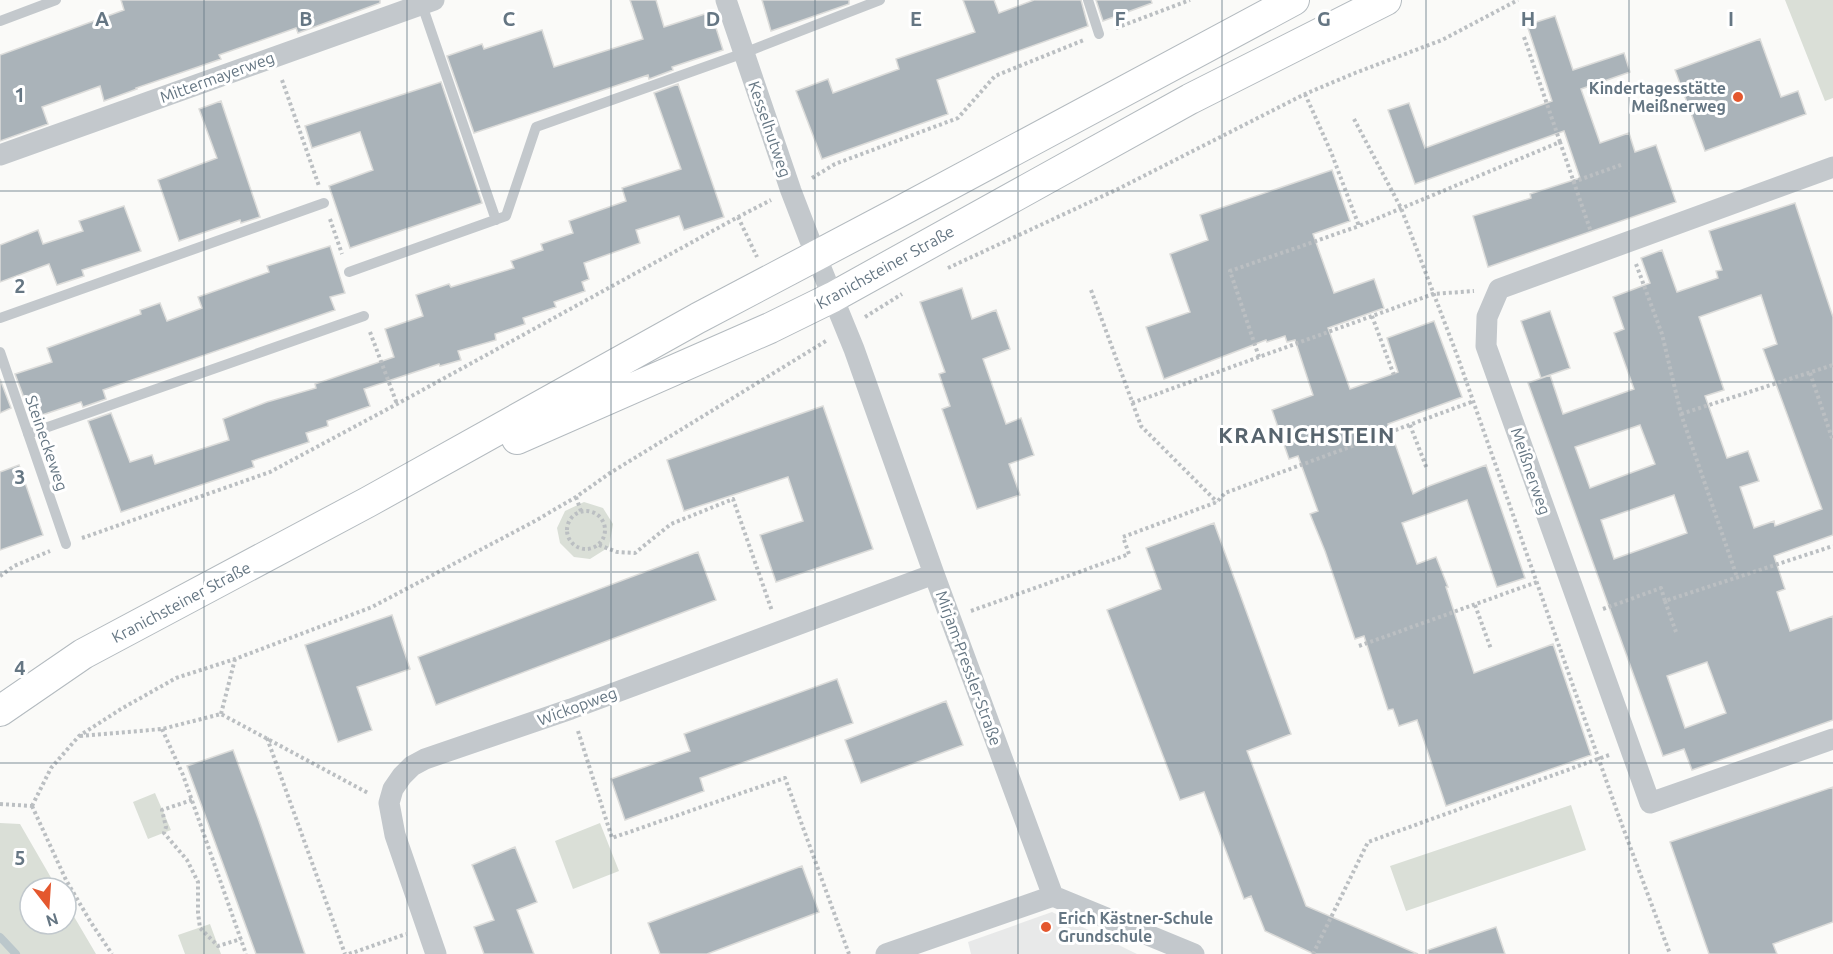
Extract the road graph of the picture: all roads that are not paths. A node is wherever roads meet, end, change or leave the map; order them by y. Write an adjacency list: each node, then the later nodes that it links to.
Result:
1 (56, 0): 8 (lane)
2 (726, 0): 10 (street, Kesselhutweg)
3 (880, 0): 10 (lane)
4 (1088, 0): 9 (lane)
5 (1294, 0): 15 (main road, Kranichsteiner Straße)
6 (1386, 0): 17 (main road, Kranichsteiner Straße)
7 (426, 1): 11 (street, Mittermayerweg); 14 (lane)
8 (0, 21)
9 (1099, 34)
10 (744, 53): 14 (lane); 15 (street, Kesselhutweg)
11 (0, 155)
12 (1833, 167): 26 (street, Meißnerweg)
13 (324, 202): 19 (lane)
14 (496, 220): 16 (lane)
15 (816, 256): 17 (street, Kesselhutweg); 22 (main road, Kranichsteiner Straße)
16 (349, 272)
17 (833, 297): 22 (main road, Kranichsteiner Straße); 24 (street, Mirjam-Pressler-Straße)
18 (364, 316): 21 (lane)
19 (0, 318)
20 (0, 352): 21 (lane, Steineckeweg)
21 (28, 434): 23 (lane, Steineckeweg)
22 (368, 502): 25 (main road, Kranichsteiner Straße)
23 (66, 544)
24 (933, 574): 27 (street, Mirjam-Pressler-Straße); 28 (street, Wickopweg)
25 (0, 711)
26 (1833, 739)
27 (1053, 896): 29 (street); 30 (street)
28 (436, 954)
29 (886, 954)
30 (1194, 954)

